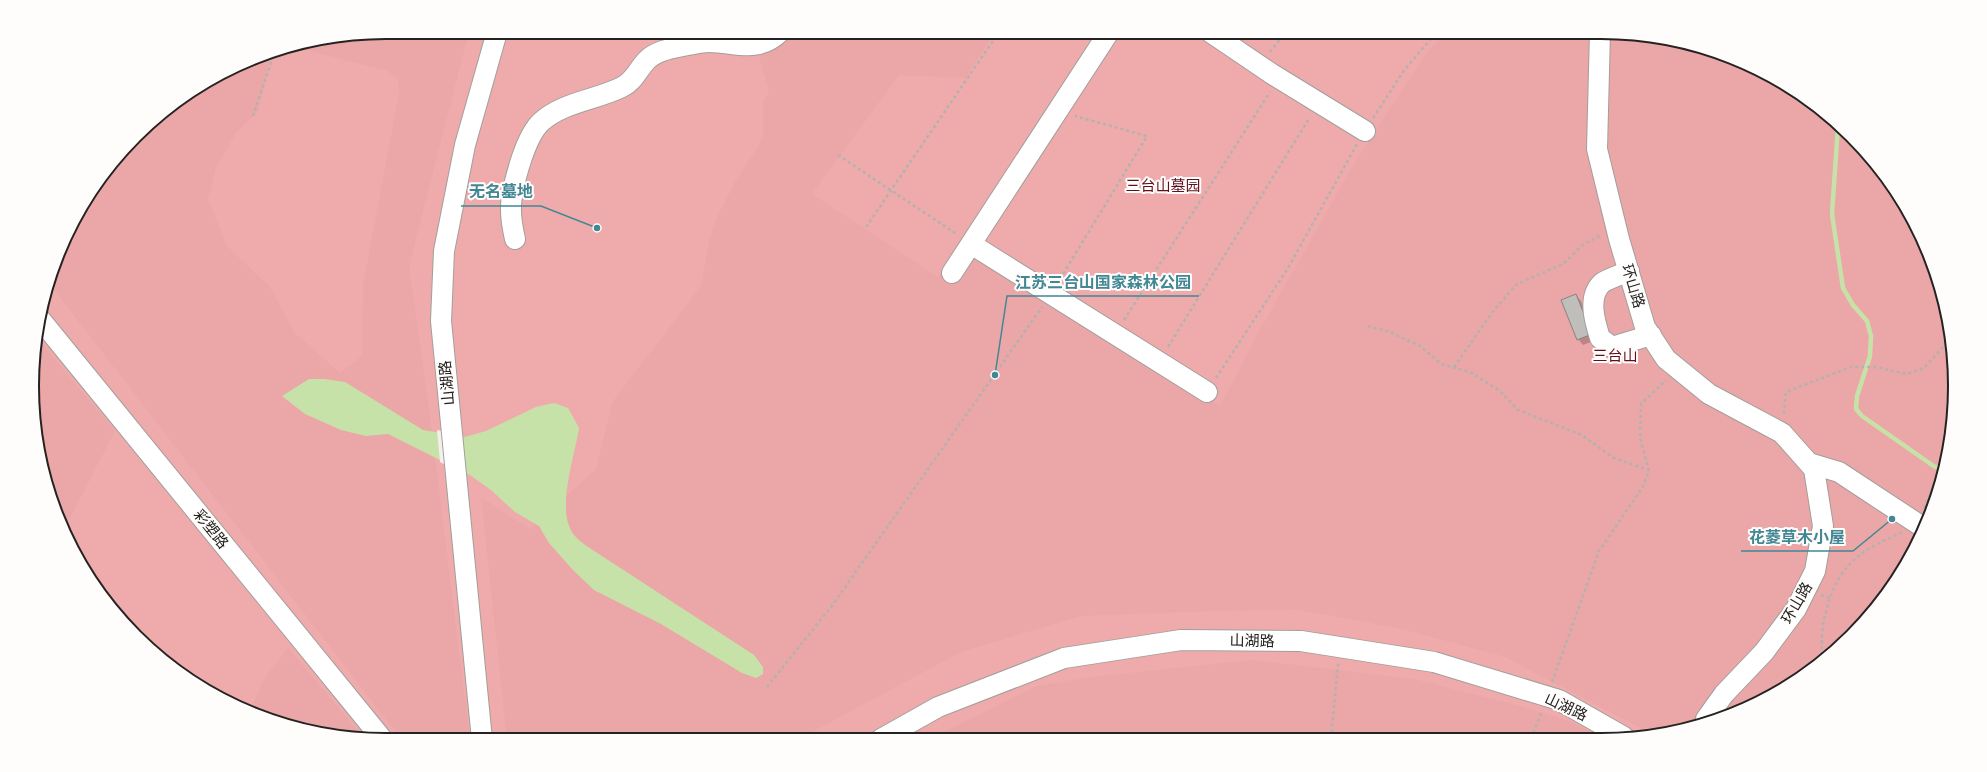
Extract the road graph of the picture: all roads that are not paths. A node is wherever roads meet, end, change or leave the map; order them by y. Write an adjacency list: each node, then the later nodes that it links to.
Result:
1 (495, 39): 19 (street, 山湖路)
2 (772, 39): 7 (street)
3 (1104, 39): 8 (street)
4 (1220, 39): 6 (street)
5 (1600, 39): 9 (street, 环山路)
6 (1365, 131)
7 (515, 239)
8 (972, 244): 10 (street); 13 (street)
9 (1629, 272): 12 (street, 环山路); 12 (street)
10 (952, 273)
11 (45, 325): 18 (street, 彩塑路)
12 (1651, 335): 14 (street, 环山路)
13 (1207, 392)
14 (1809, 463): 15 (street); 16 (street, 环山路)
15 (1919, 525)
16 (1708, 716)
17 (1616, 732): 20 (street, 山湖路)
18 (377, 733)
19 (481, 733)
20 (892, 733)

